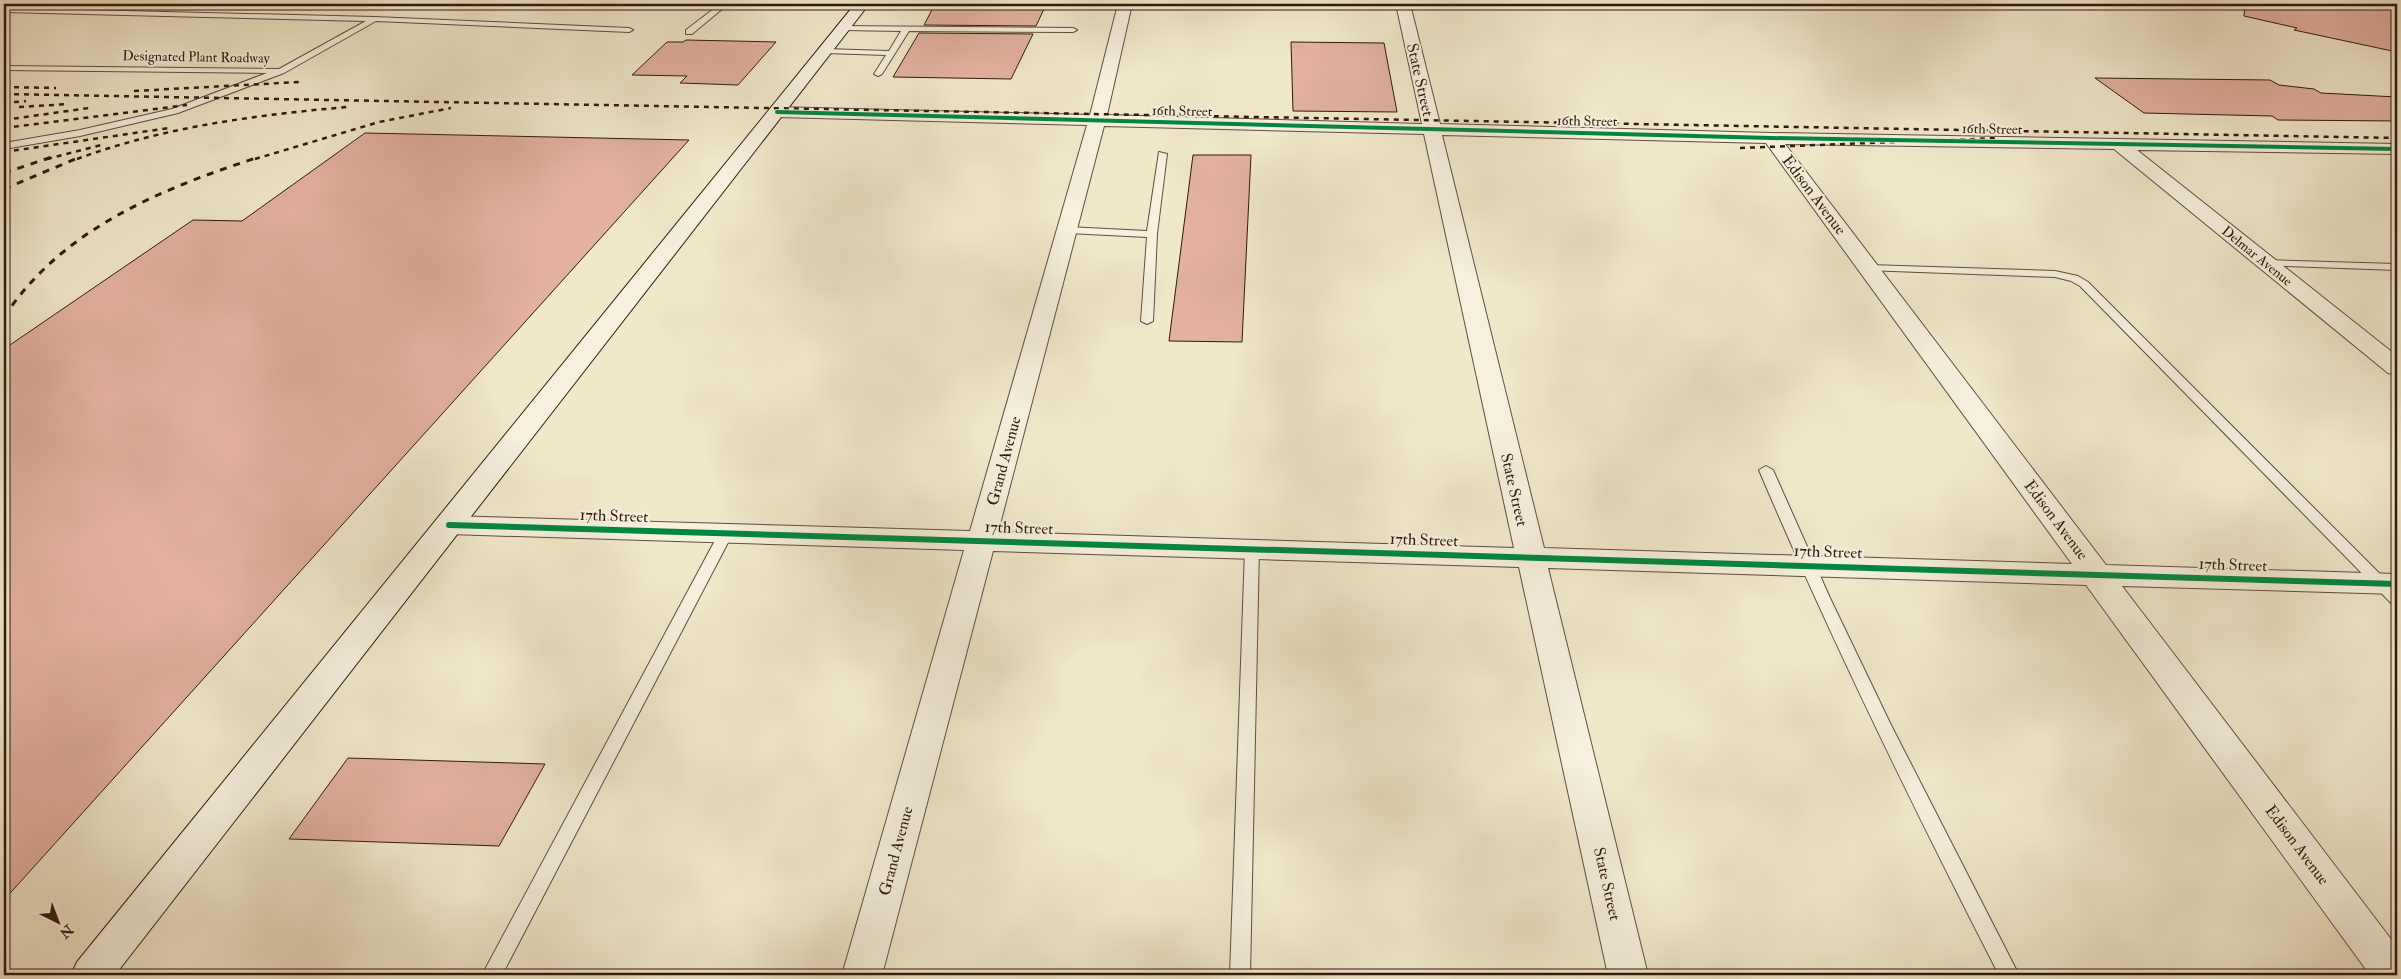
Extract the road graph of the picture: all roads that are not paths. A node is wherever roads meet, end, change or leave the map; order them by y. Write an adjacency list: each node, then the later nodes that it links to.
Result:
1 (724, 4): 11 (lane)
2 (862, 4): 7 (street)
3 (1125, 4): 18 (street, Grand Avenue)
4 (1403, 4): 19 (street, State Street)
5 (4, 10): 6 (lane)
6 (374, 19): 9 (lane); 15 (lane, Designated Plant Roadway)
7 (844, 28): 8 (lane); 12 (street)
8 (906, 28): 10 (lane); 13 (lane)
9 (629, 30)
10 (1073, 30)
11 (689, 32)
12 (825, 52): 13 (lane); 17 (street)
13 (891, 53): 16 (lane)
14 (4, 68): 15 (lane, Designated Plant Roadway)
15 (281, 70): 22 (lane)
16 (878, 74)
17 (777, 112): 18 (street, 16th Street); 33 (street)
18 (1097, 121): 19 (street, 16th Street); 25 (street, Grand Avenue)
19 (1431, 129): 20 (street, 16th Street); 37 (street, State Street)
20 (1771, 138): 21 (street, 16th Street); 29 (street, Edison Avenue)
21 (2117, 143): 23 (street, 16th Street); 27 (street, Delmar Avenue)
22 (4, 146)
23 (2397, 149)
24 (1162, 154): 26 (lane)
25 (1068, 230): 26 (lane); 35 (street, Grand Avenue)
26 (1152, 234): 30 (lane)
27 (2265, 263): 28 (lane); 31 (street, Delmar Avenue)
28 (2397, 267)
29 (1869, 268): 39 (street, Edison Avenue); 40 (lane)
30 (1147, 321)
31 (2397, 368)
32 (1766, 470): 38 (lane)
33 (449, 524): 34 (street, 17th Street); 41 (street)
34 (726, 533): 35 (street, 17th Street); 42 (lane)
35 (982, 540): 36 (street, 17th Street); 43 (street, Grand Avenue)
36 (1252, 549): 37 (street, 17th Street); 44 (lane)
37 (1530, 557): 38 (street, 17th Street); 45 (street, State Street)
38 (1806, 565): 39 (street, 17th Street); 46 (lane)
39 (2096, 574): 40 (street, 17th Street); 47 (street, Edison Avenue)
40 (2392, 589)
41 (91, 975)
42 (492, 975)
43 (862, 975)
44 (1240, 975)
45 (1628, 975)
46 (2009, 975)
47 (2394, 975)

